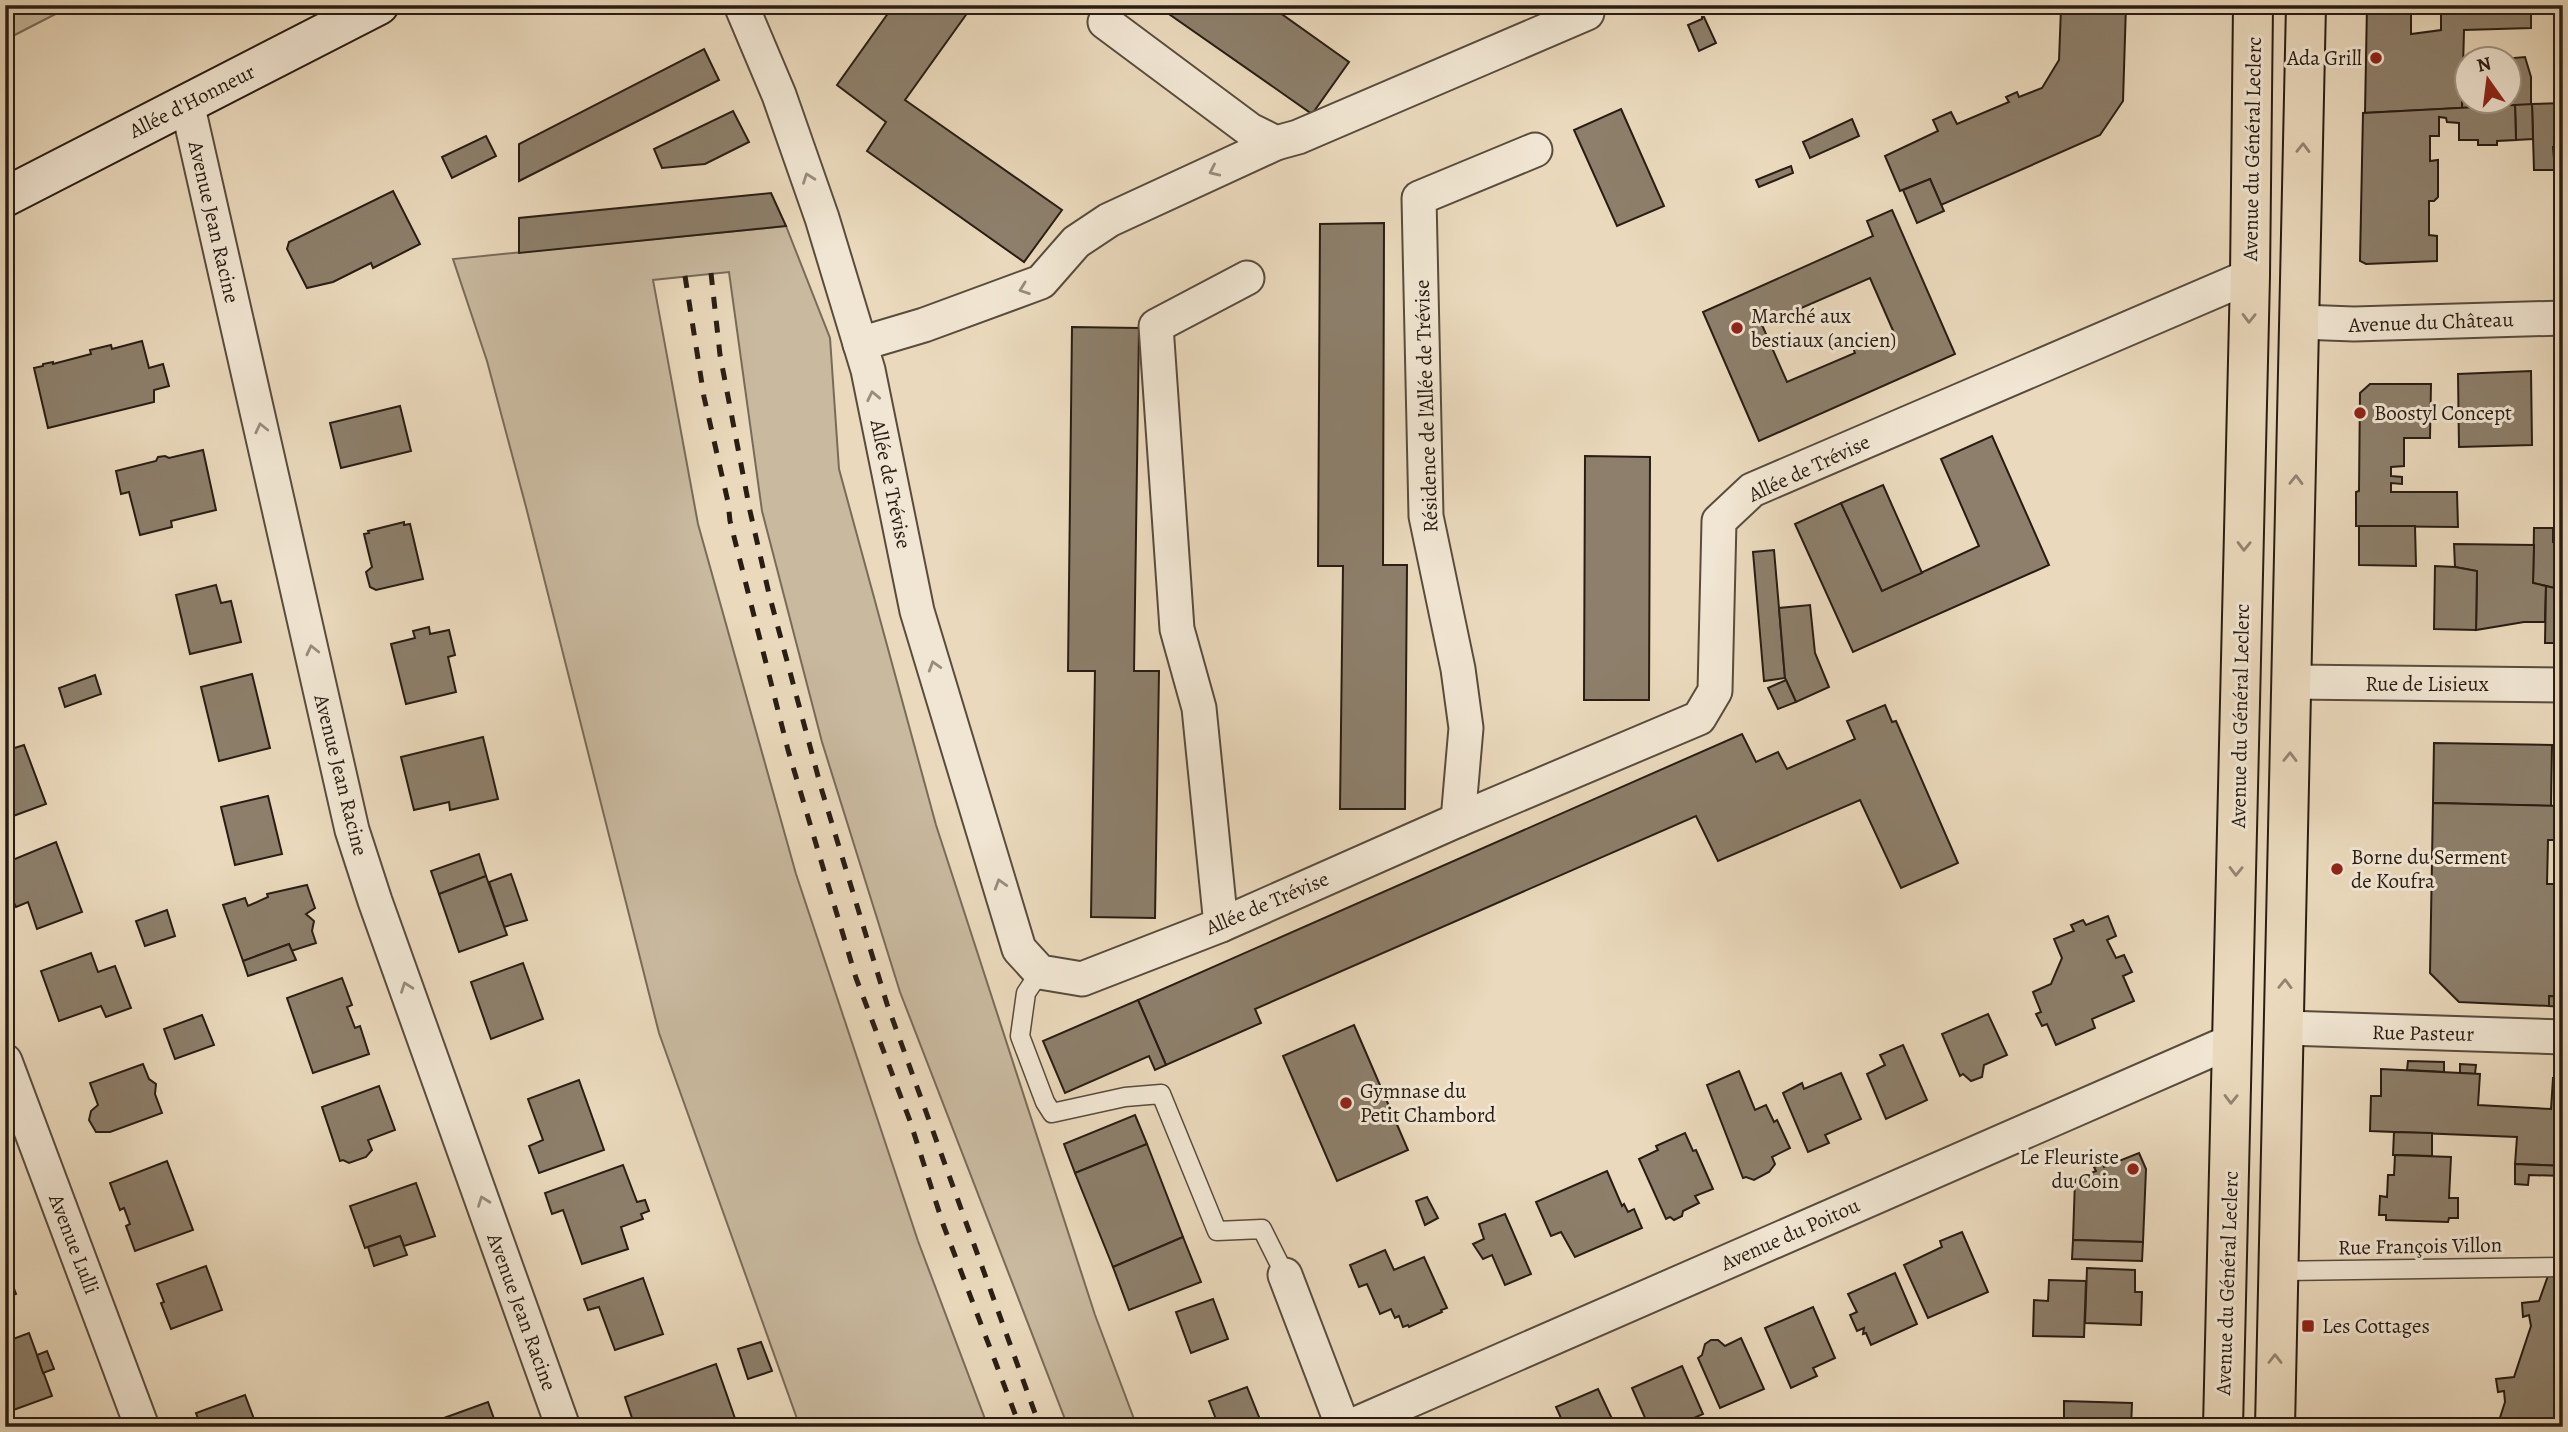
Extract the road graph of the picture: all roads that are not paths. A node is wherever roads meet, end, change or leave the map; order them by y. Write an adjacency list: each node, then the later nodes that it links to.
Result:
1 (379, 5): 7 (main road, Allée d'Honneur)
2 (741, 5): 15 (street, Allée de Trévise, one-way to 2)
3 (2253, 5): 11 (main road, Avenue du Général Leclerc)
4 (2306, 5): 14 (main road, one-way to 4)
5 (1587, 8): 8 (street)
6 (1105, 22): 8 (street)
7 (187, 103): 10 (main road, Allée d'Honneur); 29 (street, Avenue Jean Racine, one-way to 7)
8 (1276, 143): 15 (street, one-way to 15)
9 (1535, 150): 18 (street, Résidence de l'Allée de Trévise)
10 (5, 197)
11 (2250, 276): 18 (street, Allée de Trévise); 23 (main road, Avenue du Général Leclerc, one-way to 23)
12 (1247, 278): 19 (street)
13 (2563, 318): 14 (street, Avenue du Château)
14 (2300, 322): 16 (main road, one-way to 14)
15 (860, 344): 20 (street, Allée de Trévise, one-way to 15)
16 (2292, 682): 17 (street, Rue de Lisieux); 21 (main road, one-way to 16)
17 (2563, 685)
18 (1458, 820): 19 (street, Allée de Trévise)
19 (1221, 925): 20 (street, Allée de Trévise)
20 (1030, 960): 27 (lane)
21 (2284, 1028): 22 (street, Rue Pasteur); 26 (main road)
22 (2563, 1037)
23 (2232, 1041): 31 (street, Avenue du Poitou); 32 (main road, Avenue du Général Leclerc, one-way to 32)
24 (5, 1061): 28 (street, Avenue Lulli)
25 (2563, 1267): 26 (lane, Rue François Villon)
26 (2277, 1271): 33 (main road, one-way to 26)
27 (1285, 1276): 30 (street)
28 (142, 1427)
29 (563, 1427)
30 (1343, 1427)
31 (1349, 1427)
32 (2223, 1427)
33 (2275, 1427)

